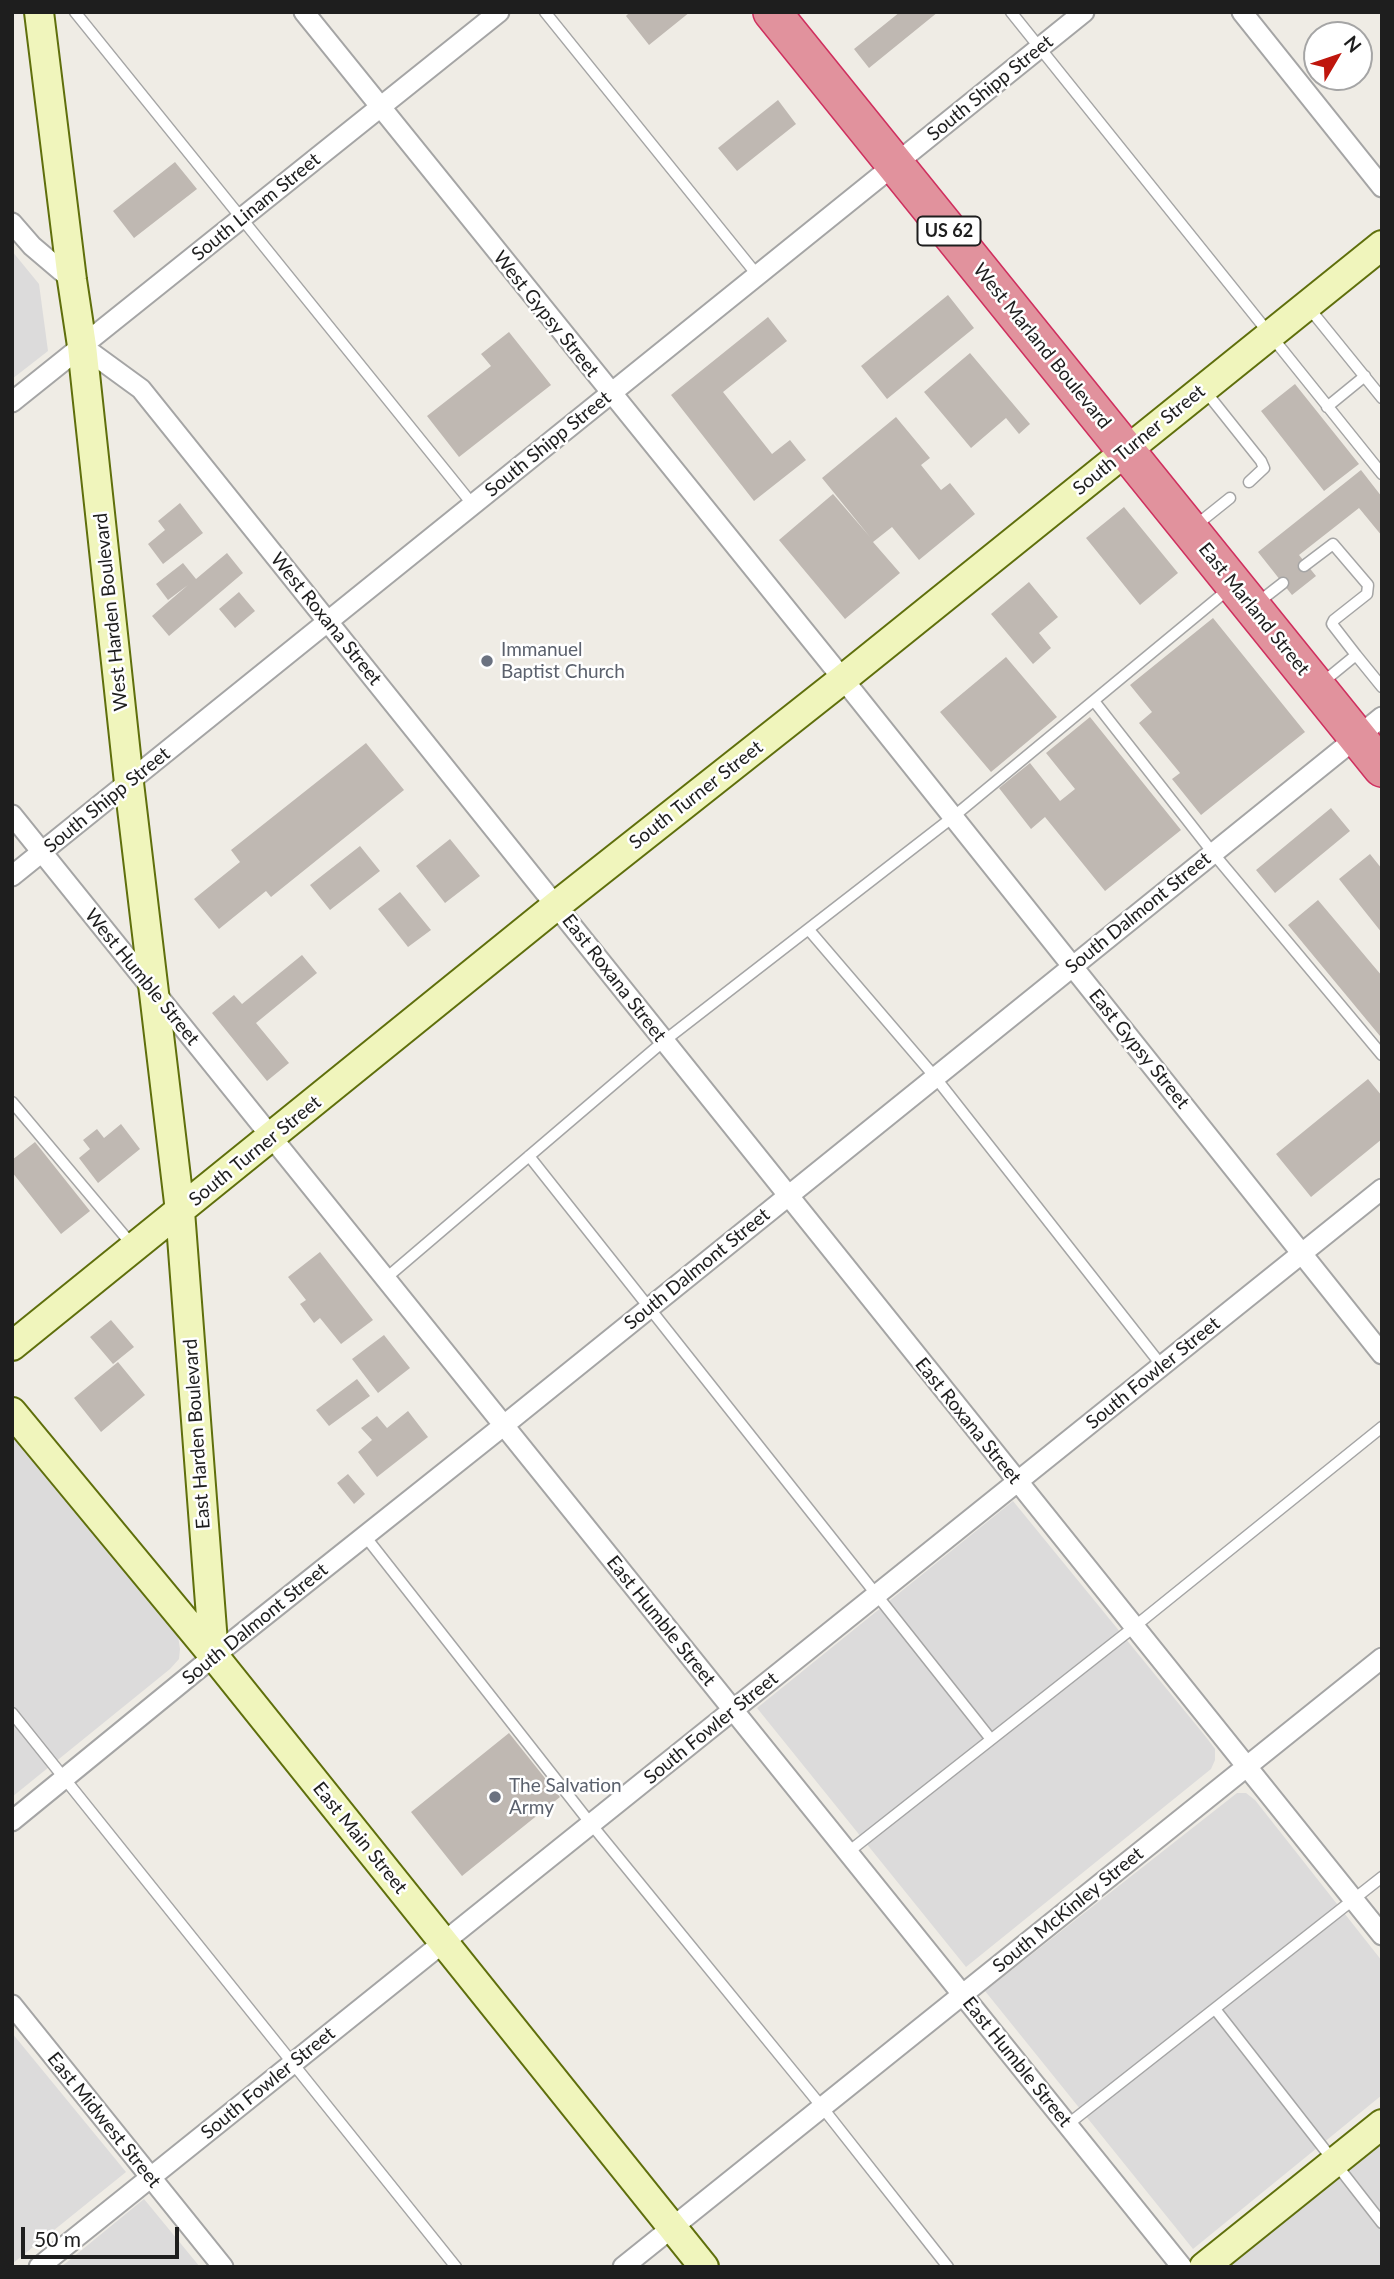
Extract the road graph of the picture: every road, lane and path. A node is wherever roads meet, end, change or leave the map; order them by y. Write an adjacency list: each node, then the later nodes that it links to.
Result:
1 (39, 12): 18 (street, West Harden Boulevard)
2 (75, 12): 14 (lane)
3 (304, 12): 11 (street, West Gypsy Street)
4 (499, 12): 11 (street, South Linam Street)
5 (545, 12): 17 (lane)
6 (772, 12): 12 (highway, West Marland Boulevard / US 62)
7 (1011, 12): 10 (lane)
8 (1084, 12): 10 (street, South Shipp Street)
9 (1242, 12): 13 (street)
10 (1040, 48): 12 (street, South Shipp Street); 20 (lane)
11 (380, 107): 14 (street, South Linam Street); 24 (street, West Gypsy Street)
12 (895, 165): 17 (street, South Shipp Street); 28 (highway, West Marland Boulevard / US 62)
13 (1382, 187)
14 (242, 218): 21 (street, South Linam Street); 32 (lane)
15 (12, 223): 18 (street)
16 (1382, 245): 19 (street, South Turner Street)
17 (758, 275): 24 (street, South Shipp Street)
18 (72, 280): 21 (street, West Harden Boulevard)
19 (1307, 305): 20 (street, South Turner Street); 22 (lane)
20 (1269, 335): 23 (street, South Turner Street); 27 (lane)
21 (82, 346): 26 (street, South Linam Street); 37 (street, West Roxana Street); 45 (street, West Harden Boulevard)
22 (1364, 376): 25 (lane); 27 (lane)
23 (1203, 388): 28 (street, South Turner Street); 30 (lane)
24 (611, 394): 32 (street, South Shipp Street); 39 (street, West Gypsy Street)
25 (1382, 398)
26 (12, 402)
27 (1327, 407): 29 (lane)
28 (1126, 451): 33 (highway, East Marland Street / US 62); 39 (street, South Turner Street)
29 (1382, 474)
30 (1249, 482)
31 (1230, 498): 33 (lane)
32 (473, 505): 37 (street, South Shipp Street)
33 (1190, 530): 36 (highway, East Marland Street / US 62)
34 (1304, 566): 38 (lane)
35 (1283, 583): 36 (lane)
36 (1243, 596): 40 (highway, East Marland Street / US 62); 42 (lane)
37 (329, 622): 45 (street, South Shipp Street); 51 (street, West Roxana Street)
38 (1356, 655): 40 (lane); 41 (lane)
39 (843, 679): 47 (street, East Gypsy Street); 51 (street, South Turner Street)
40 (1316, 687): 43 (highway, East Marland Street / US 62)
41 (1382, 687)
42 (1094, 701): 47 (lane); 49 (lane)
43 (1369, 727): 44 (highway, East Marland Street / US 62); 49 (street, South Dalmont Street)
44 (1382, 768)
45 (130, 783): 48 (street, South Shipp Street); 54 (street, West Harden Boulevard)
46 (12, 815): 48 (street, West Humble Street)
47 (953, 817): 52 (lane); 53 (street, East Gypsy Street)
48 (42, 853): 50 (street, South Shipp Street); 54 (street, West Humble Street)
49 (1213, 853): 53 (street, South Dalmont Street); 56 (lane)
50 (12, 876)
51 (557, 905): 55 (street, East Roxana Street); 59 (street, South Turner Street)
52 (809, 930): 55 (lane); 57 (lane)
53 (1072, 966): 57 (street, South Dalmont Street); 65 (street, East Gypsy Street)
54 (154, 992): 59 (street, West Humble Street); 63 (street, West Harden Boulevard)
55 (664, 1041): 60 (lane); 62 (street, East Roxana Street)
56 (1382, 1055)
57 (935, 1077): 62 (street, South Dalmont Street); 70 (lane)
58 (12, 1102): 64 (lane)
59 (271, 1138): 63 (street, South Turner Street); 66 (street, East Humble Street)
60 (529, 1156): 66 (lane); 67 (lane)
61 (1382, 1189): 65 (street, South Fowler Street)
62 (787, 1196): 67 (street, South Dalmont Street); 74 (street, East Roxana Street)
63 (180, 1211): 64 (street, South Turner Street); 78 (street, East Harden Boulevard)
64 (135, 1248): 68 (street, South Turner Street)
65 (1301, 1254): 69 (street, East Gypsy Street); 70 (street, South Fowler Street)
66 (385, 1279): 72 (street, East Humble Street)
67 (648, 1309): 72 (street, South Dalmont Street); 76 (lane)
68 (12, 1346)
69 (1382, 1354)
70 (1162, 1366): 74 (street, South Fowler Street)
71 (12, 1412): 78 (street, East Main Street)
72 (503, 1426): 75 (street, South Dalmont Street); 80 (street, East Humble Street)
73 (1382, 1427): 77 (lane)
74 (1018, 1482): 76 (street, South Fowler Street); 77 (street, East Roxana Street)
75 (365, 1536): 78 (street, South Dalmont Street); 86 (lane)
76 (876, 1596): 80 (street, South Fowler Street); 82 (lane)
77 (1134, 1627): 82 (lane); 83 (street, East Roxana Street)
78 (214, 1656): 84 (street, South Dalmont Street); 91 (street, East Main Street)
79 (1382, 1658): 83 (street, South McKinley Street)
80 (733, 1711): 86 (street, South Fowler Street); 87 (street, East Humble Street)
81 (12, 1713): 84 (lane)
82 (990, 1738): 87 (lane)
83 (1247, 1767): 89 (street, East Roxana Street); 92 (street, South McKinley Street)
84 (65, 1779): 85 (street, South Dalmont Street); 95 (lane)
85 (12, 1821)
86 (591, 1824): 91 (street, South Fowler Street); 96 (lane)
87 (848, 1853): 92 (street, East Humble Street)
88 (1382, 1877): 89 (lane)
89 (1354, 1900): 90 (street, East Roxana Street); 94 (lane)
90 (1382, 1934)
91 (443, 1941): 95 (street, South Fowler Street); 102 (street, East Main Street)
92 (962, 1995): 96 (street, South McKinley Street); 98 (street, East Humble Street)
93 (12, 2005): 100 (street, East Midwest Street)
94 (1214, 2009): 98 (lane); 99 (lane)
95 (293, 2063): 100 (street, South Fowler Street); 105 (lane)
96 (822, 2107): 102 (street, South McKinley Street); 108 (lane)
97 (1382, 2124): 99 (street)
98 (1068, 2125): 109 (street, East Humble Street)
99 (1334, 2163): 101 (lane); 110 (street)
100 (150, 2177): 103 (street, South Fowler Street); 104 (street, East Midwest Street)
101 (1382, 2223)
102 (672, 2227): 106 (street, South McKinley Street); 107 (street, East Main Street)
103 (39, 2267)
104 (223, 2267)
105 (456, 2267)
106 (624, 2267)
107 (704, 2267)
108 (948, 2267)
109 (1182, 2267)
110 (1204, 2267)

